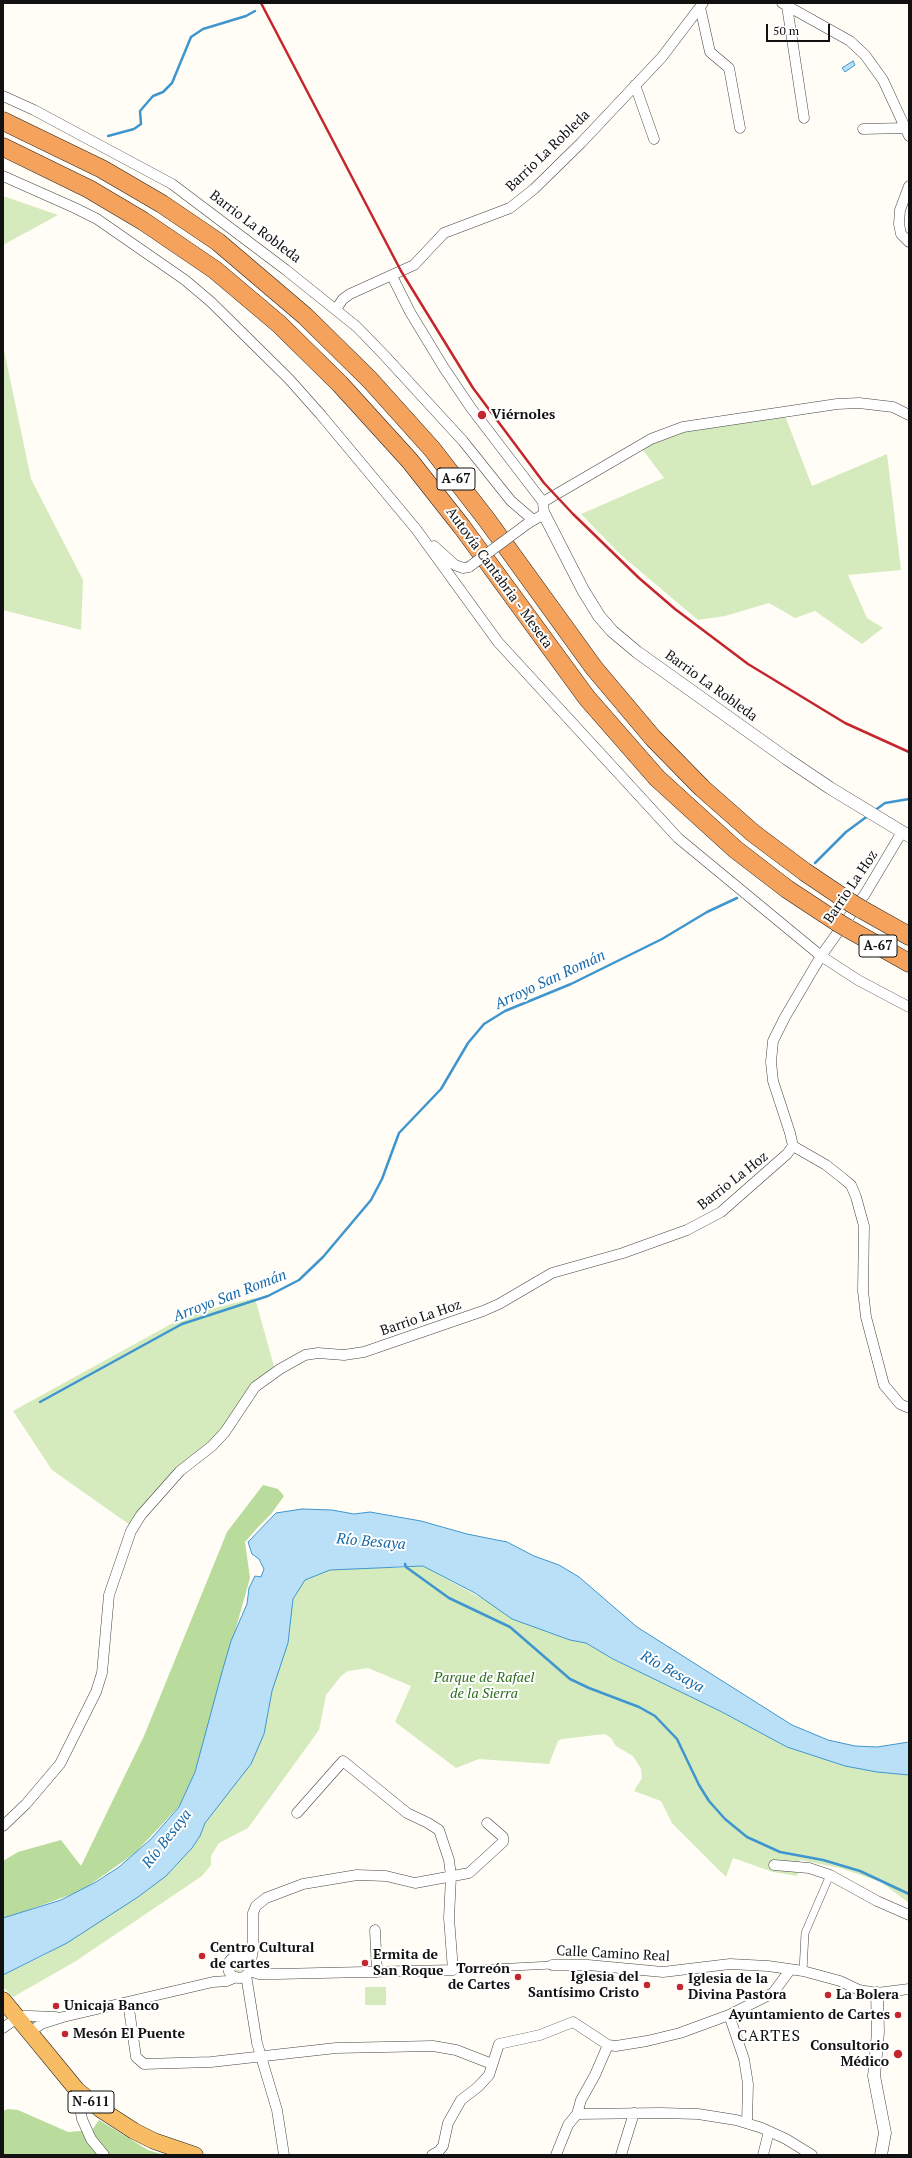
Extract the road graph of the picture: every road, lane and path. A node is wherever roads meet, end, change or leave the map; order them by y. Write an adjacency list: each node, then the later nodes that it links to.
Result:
1 (702, 5): 3 (street, Barrio La Robleda); 8 (street)
2 (785, 5): 5 (street); 7 (street)
3 (635, 85): 10 (street); 15 (street, Barrio La Robleda)
4 (3, 96): 16 (street, Barrio La Robleda)
5 (804, 118)
6 (3, 121): 24 (highway, Autovía Cantabria - Meseta / A-67)
7 (906, 126): 9 (street)
8 (740, 128)
9 (863, 129)
10 (654, 139)
11 (3, 147): 26 (highway, Autovía Cantabria - Meseta / A-67)
12 (3, 176): 20 (street)
13 (909, 186): 14 (street)
14 (909, 242)
15 (392, 276): 16 (street); 18 (street, Barrio La Robleda)
16 (336, 309): 19 (street, Barrio La Robleda)
17 (909, 415): 18 (street)
18 (544, 508): 19 (street); 23 (street, Barrio La Robleda)
19 (530, 522): 21 (street, bridge)
20 (416, 529): 21 (street); 22 (street)
21 (469, 567): 22 (street)
22 (456, 584): 25 (street)
23 (906, 834): 25 (street, Barrio La Hoz)
24 (909, 936)
25 (821, 956): 27 (street); 28 (street, Barrio La Hoz)
26 (909, 963)
27 (909, 1007)
28 (793, 1146): 29 (street); 32 (street, Barrio La Hoz)
29 (909, 1408)
30 (297, 1813): 35 (street)
31 (487, 1823): 35 (street)
32 (3, 1826)
33 (774, 1865): 34 (street)
34 (830, 1875): 36 (street); 43 (street)
35 (451, 1876): 40 (street); 41 (street)
36 (909, 1915)
37 (375, 1930): 44 (street)
38 (552, 1965): 41 (street, Calle Camino Real); 42 (street, Calle Camino Real)
39 (229, 1968): 40 (street); 40 (street); 45 (street)
40 (245, 1969): 44 (street, Calle Camino Real); 45 (street); 56 (street)
41 (453, 1970): 44 (street, Calle Camino Real)
42 (790, 1970): 43 (street, Calle Camino Real); 50 (street)
43 (803, 1971): 47 (street, Calle Camino Real)
44 (377, 1972)
45 (213, 1982): 49 (street)
46 (909, 1989): 47 (street)
47 (876, 1993): 63 (street)
48 (3, 2000): 51 (highway, N-611)
49 (128, 2002): 52 (street); 56 (street)
50 (729, 2015): 55 (street); 61 (street)
51 (17, 2017): 52 (street); 53 (street); 54 (highway, N-611)
52 (63, 2017): 54 (street)
53 (3, 2028)
54 (29, 2033): 58 (highway, N-611)
55 (608, 2045): 57 (street); 60 (street)
56 (260, 2056): 57 (street); 66 (street)
57 (492, 2064): 67 (street)
58 (77, 2090): 64 (street); 65 (highway, N-611)
59 (634, 2113): 60 (street); 61 (street); 69 (street)
60 (577, 2114): 68 (street)
61 (747, 2123): 62 (street)
62 (769, 2131): 70 (street); 71 (street)
63 (881, 2154)
64 (104, 2155)
65 (195, 2155)
66 (284, 2155)
67 (432, 2155)
68 (556, 2155)
69 (621, 2155)
70 (762, 2155)
71 (812, 2155)

